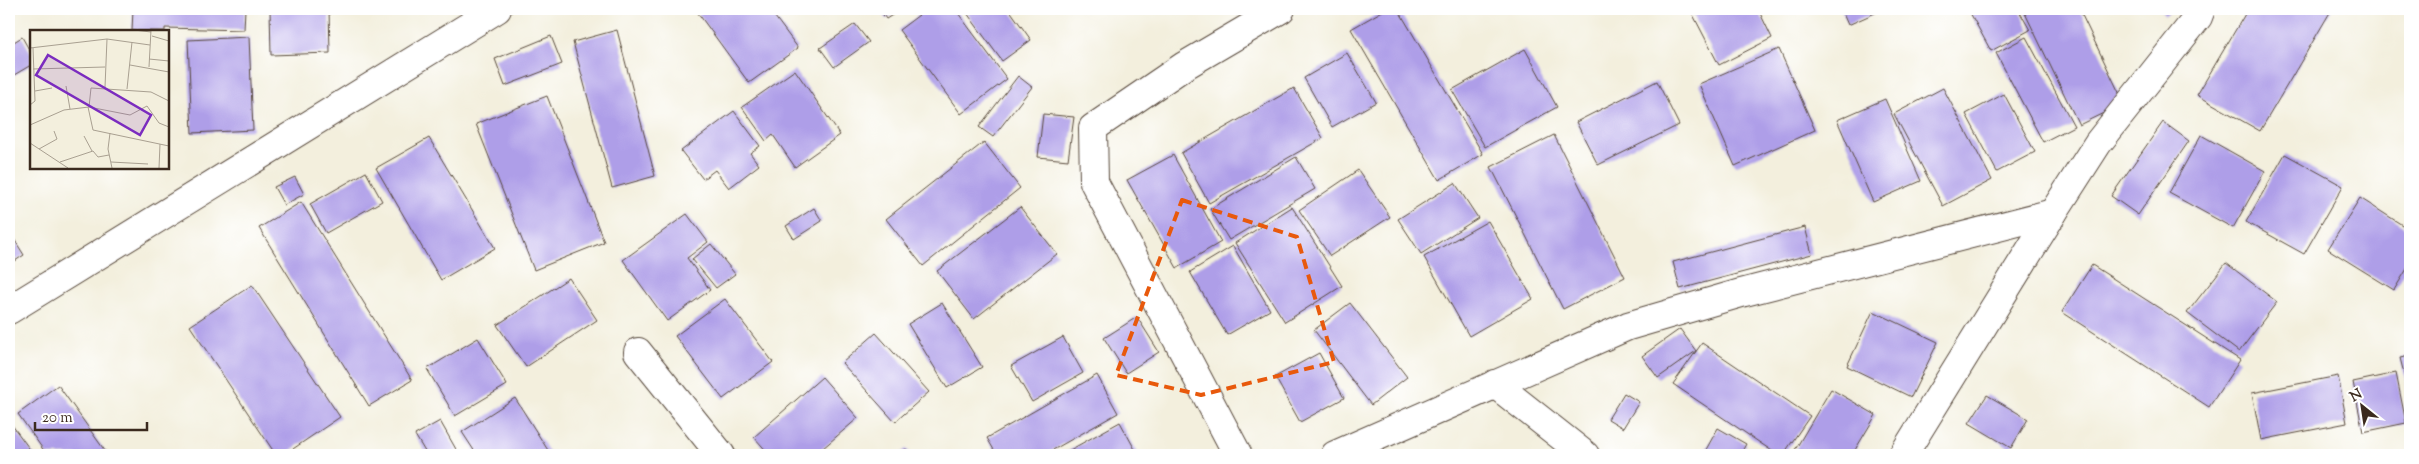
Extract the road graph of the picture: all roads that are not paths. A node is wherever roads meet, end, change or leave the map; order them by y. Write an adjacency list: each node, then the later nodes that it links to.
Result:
1 (497, 9): 5 (street)
2 (1281, 9): 9 (street)
3 (2201, 9): 4 (street)
4 (2053, 214): 7 (street); 12 (street)
5 (9, 310)
6 (638, 352): 8 (street)
7 (1495, 384): 10 (street); 11 (street)
8 (721, 455)
9 (1238, 455)
10 (1335, 455)
11 (1585, 455)
12 (1903, 455)

